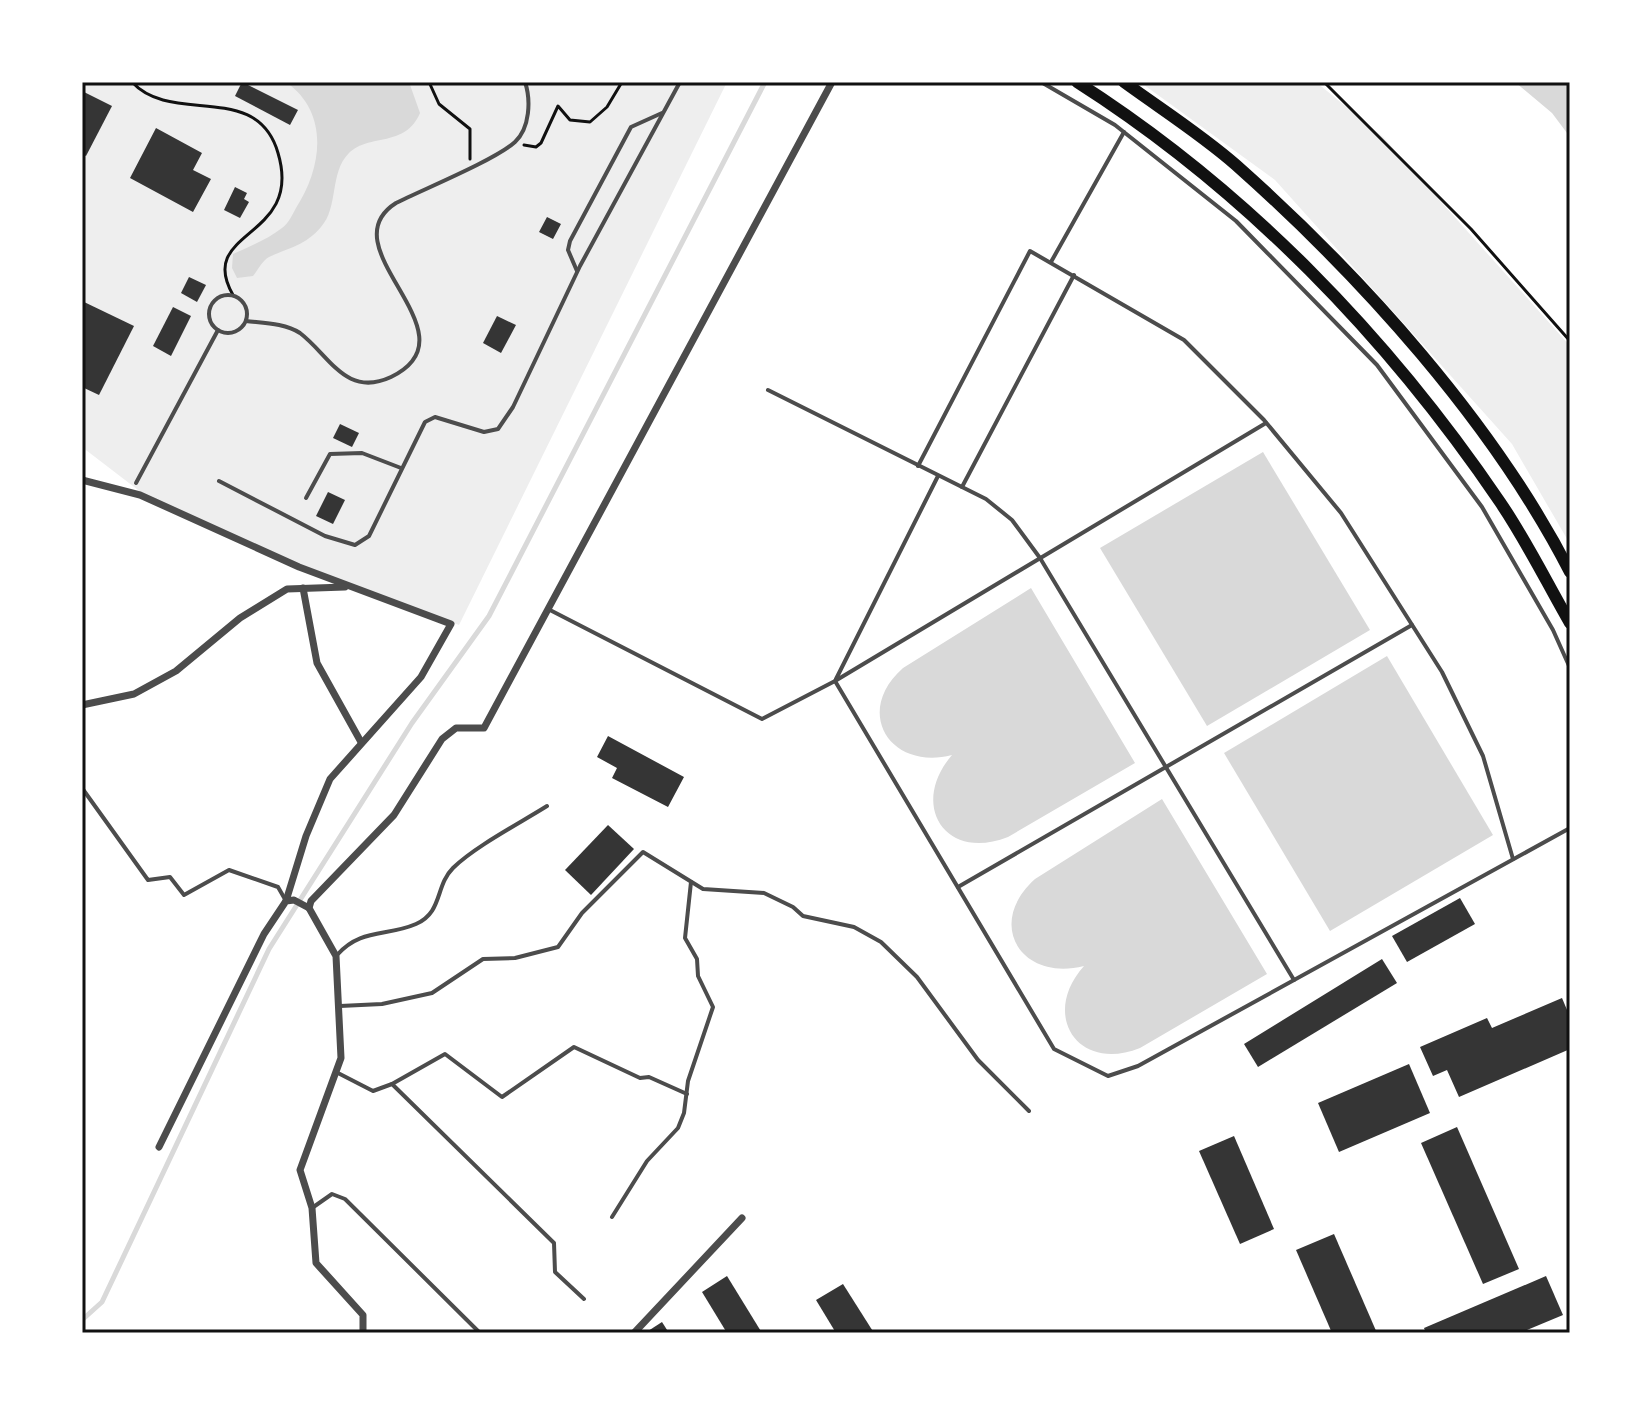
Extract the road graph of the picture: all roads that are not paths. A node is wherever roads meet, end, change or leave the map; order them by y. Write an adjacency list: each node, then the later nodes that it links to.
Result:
1 (525, 82): 12 (lane)
2 (680, 82): 7 (lane)
3 (832, 82): 28 (street)
4 (1041, 82): 8 (lane)
5 (1077, 82): 29 (main road)
6 (1124, 82): 25 (main road)
7 (664, 112): 10 (lane); 10 (lane)
8 (1124, 132): 9 (lane); 31 (lane)
9 (1051, 263): 11 (lane); 16 (lane)
10 (577, 271): 17 (lane)
11 (1074, 275): 15 (lane); 22 (lane)
12 (246, 321): 13 (lane); 13 (lane)
13 (218, 330): 21 (lane)
14 (768, 390): 16 (lane)
15 (1266, 423): 24 (lane); 30 (lane)
16 (918, 466): 18 (lane)
17 (401, 468): 20 (lane); 23 (lane)
18 (938, 476): 22 (lane); 32 (lane)
19 (82, 480): 26 (street)
20 (219, 481)
21 (136, 483)
22 (962, 487): 24 (lane)
23 (306, 498)
24 (1040, 558): 32 (lane); 35 (lane)
25 (1570, 572)
26 (351, 587): 27 (street); 34 (street)
27 (303, 588): 33 (street); 34 (street)
28 (548, 609): 32 (lane); 43 (street)
29 (1570, 623)
30 (1412, 625): 35 (lane); 39 (lane)
31 (1570, 668)
32 (835, 681): 41 (lane)
33 (82, 705)
34 (361, 742): 42 (street)
35 (1166, 767): 41 (lane); 45 (lane)
36 (82, 788): 42 (lane)
37 (547, 806): 44 (lane)
38 (1570, 828): 39 (lane)
39 (1513, 859): 45 (lane)
40 (691, 882): 46 (lane); 49 (lane); 50 (lane)
41 (958, 887): 45 (lane)
42 (290, 900): 43 (street); 51 (street)
43 (309, 908): 44 (street)
44 (336, 956): 46 (street)
45 (1294, 980)
46 (338, 1006): 47 (street)
47 (336, 1072): 48 (lane); 52 (street)
48 (392, 1084): 49 (lane); 55 (lane)
49 (687, 1094): 53 (lane)
50 (1029, 1111)
51 (159, 1147)
52 (312, 1208): 56 (street); 57 (lane)
53 (612, 1217)
54 (742, 1218): 58 (street)
55 (584, 1299)
56 (363, 1333)
57 (480, 1333)
58 (634, 1333)

